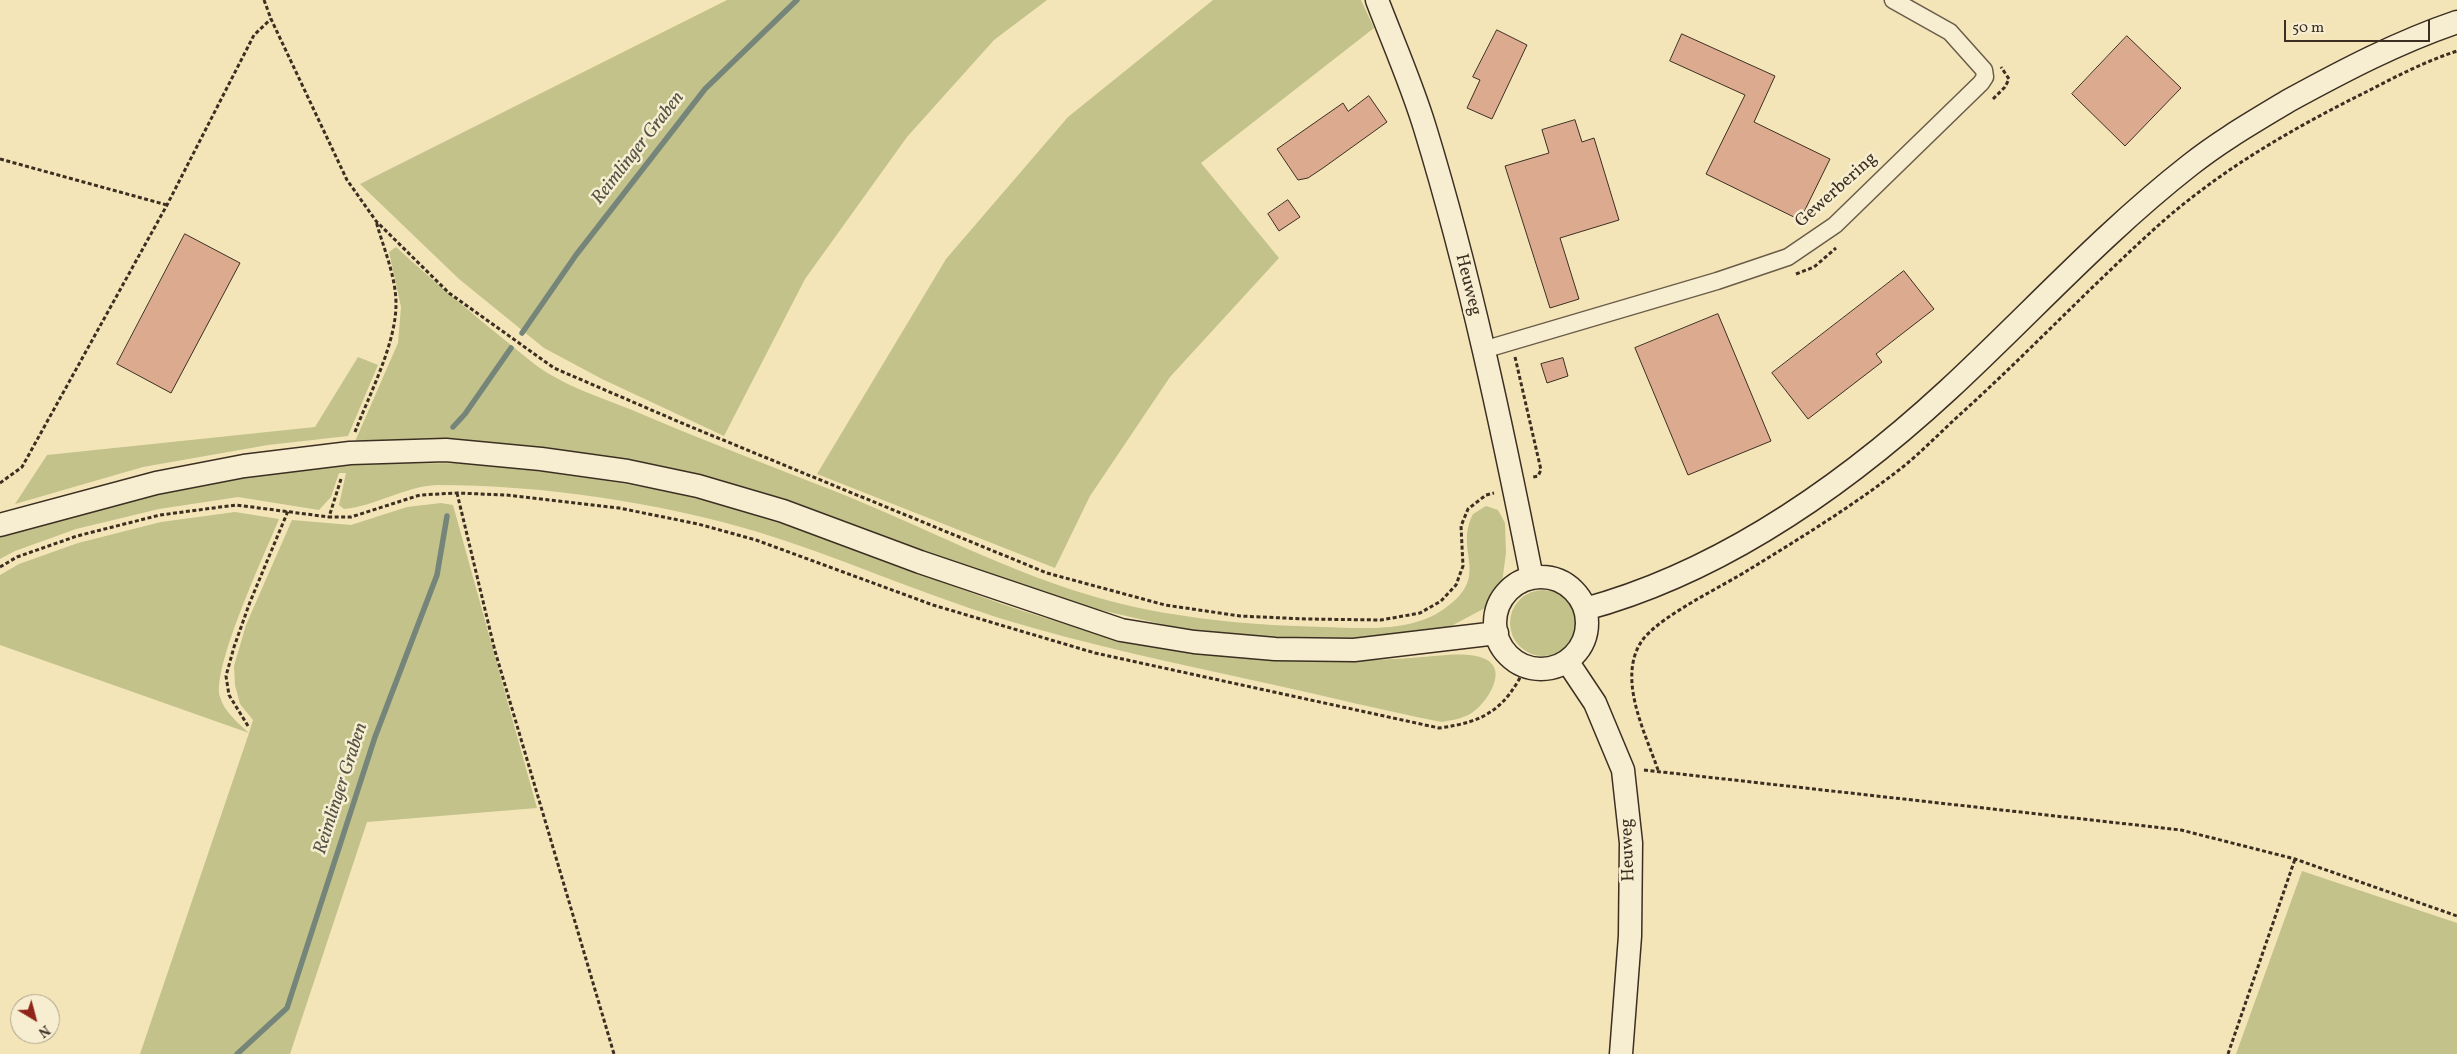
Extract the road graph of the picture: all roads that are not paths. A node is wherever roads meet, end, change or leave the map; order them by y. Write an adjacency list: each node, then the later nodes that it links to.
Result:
1 (1377, 0): 4 (main road, Heuweg)
2 (1893, 0): 4 (street, Gewerbering)
3 (2457, 22): 7 (main road)
4 (1483, 350): 6 (main road, Heuweg)
5 (0, 525): 8 (main road)
6 (1532, 578): 7 (main road); 8 (main road)
7 (1586, 609): 9 (main road)
8 (1497, 633): 9 (main road)
9 (1567, 661): 10 (main road, Heuweg)
10 (1621, 1054)

